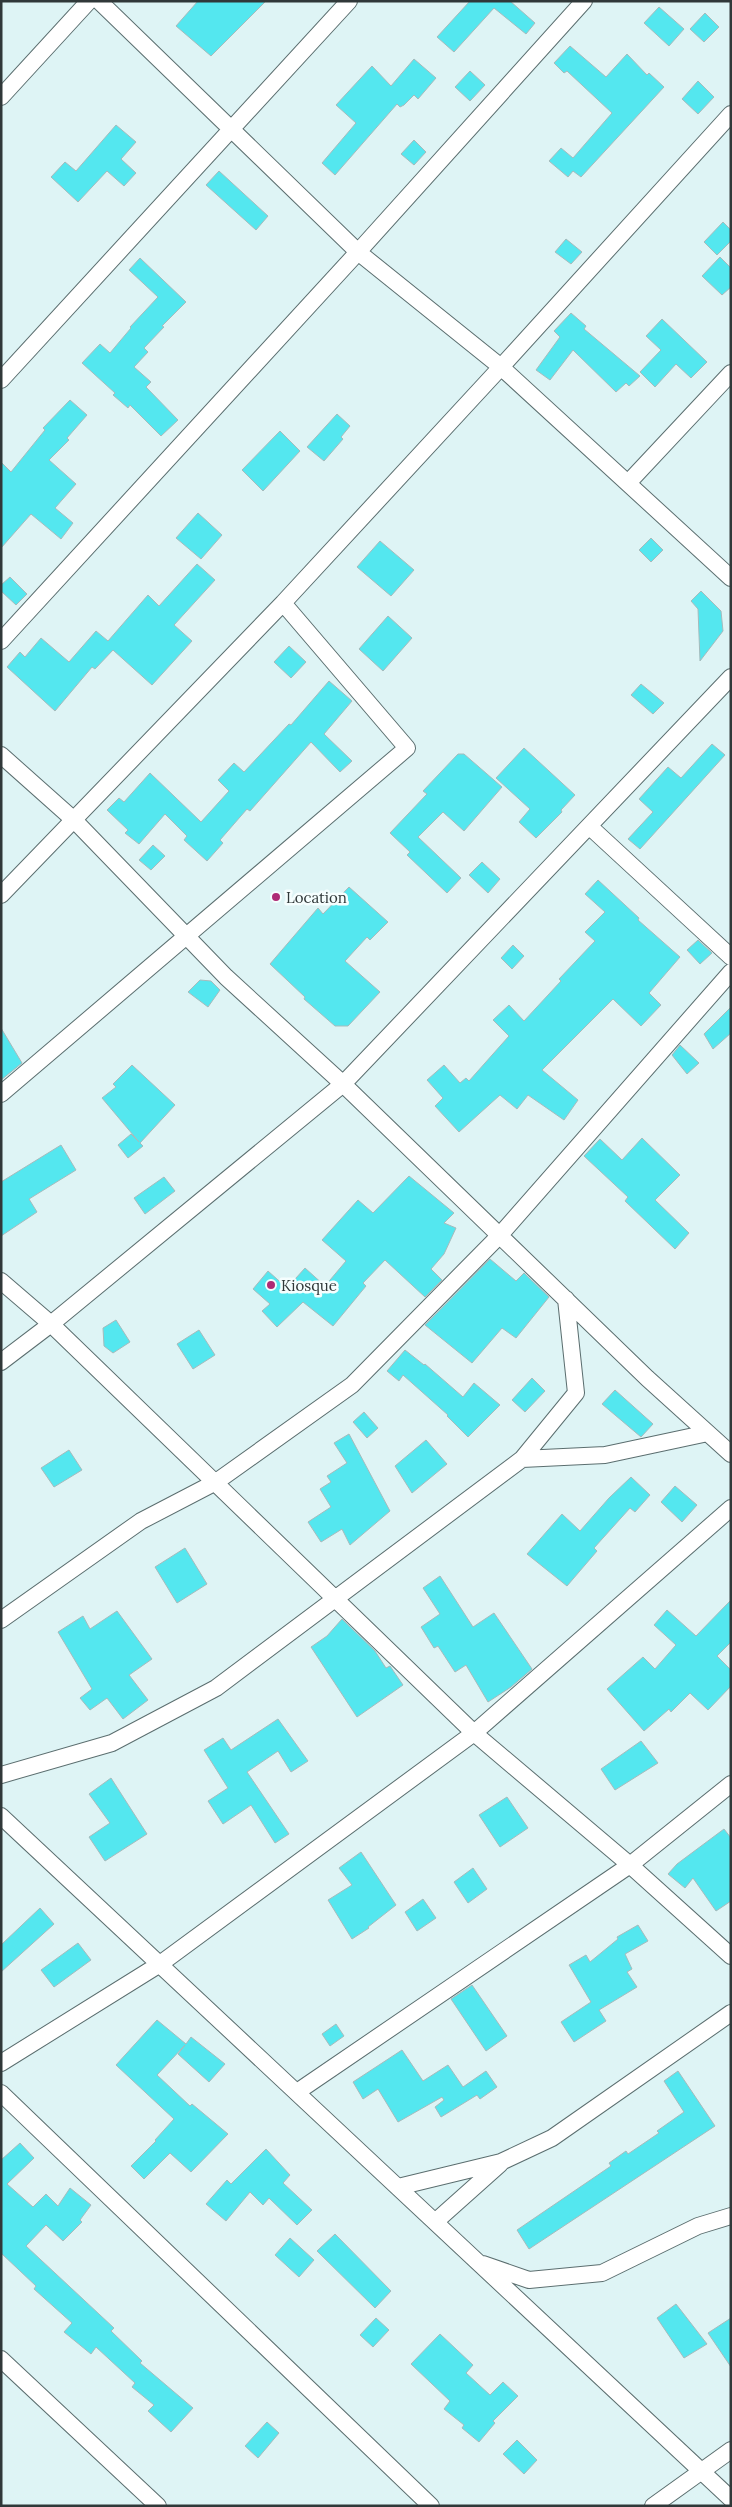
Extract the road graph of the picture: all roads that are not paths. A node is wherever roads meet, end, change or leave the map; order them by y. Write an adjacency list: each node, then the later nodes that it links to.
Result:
1 (89, 1): 5 (street)
2 (99, 1): 7 (street)
3 (349, 1): 7 (street)
4 (584, 1): 8 (street)
5 (1, 97)
6 (731, 114): 9 (street)
7 (231, 128): 8 (street); 11 (street)
8 (358, 252): 9 (street); 15 (street)
9 (502, 367): 12 (street); 14 (street)
10 (731, 373): 12 (street)
11 (1, 380)
12 (628, 483): 13 (street)
13 (731, 578)
14 (283, 603): 18 (street); 21 (street)
15 (1, 641)
16 (731, 677): 19 (street)
17 (1, 755): 18 (street)
18 (74, 820): 20 (street); 21 (street)
19 (589, 826): 22 (street); 24 (street)
20 (1, 895)
21 (187, 936): 24 (street); 25 (street)
22 (731, 957)
23 (731, 972): 26 (street)
24 (343, 1084): 26 (street); 29 (street)
25 (1, 1094)
26 (500, 1235): 28 (street); 34 (street)
27 (1, 1282): 29 (street)
28 (566, 1299): 31 (street); 33 (street)
29 (52, 1324): 30 (street); 34 (street)
30 (1, 1362)
31 (708, 1433): 32 (street); 33 (street)
32 (731, 1454)
33 (522, 1459): 36 (street)
34 (216, 1482): 36 (street); 37 (street)
35 (731, 1508): 38 (street)
36 (336, 1599): 38 (street); 39 (street)
37 (1, 1620)
38 (474, 1733): 42 (street); 44 (street)
39 (1, 1775)
40 (731, 1784): 42 (street)
41 (1, 1816): 44 (street)
42 (630, 1865): 43 (street); 47 (street)
43 (731, 1956)
44 (160, 1964): 46 (street); 47 (street)
45 (731, 2013): 49 (street)
46 (1, 2063)
47 (297, 2092): 50 (street)
48 (1, 2093): 59 (street)
49 (501, 2162): 50 (street); 52 (street)
50 (398, 2187): 52 (street)
51 (731, 2216): 53 (street)
52 (435, 2222): 53 (street)
53 (477, 2262): 56 (street)
54 (1, 2359): 58 (street)
55 (731, 2450): 56 (street)
56 (699, 2471): 57 (street); 60 (street)
57 (731, 2499)
58 (158, 2506)
59 (431, 2506)
60 (653, 2506)

